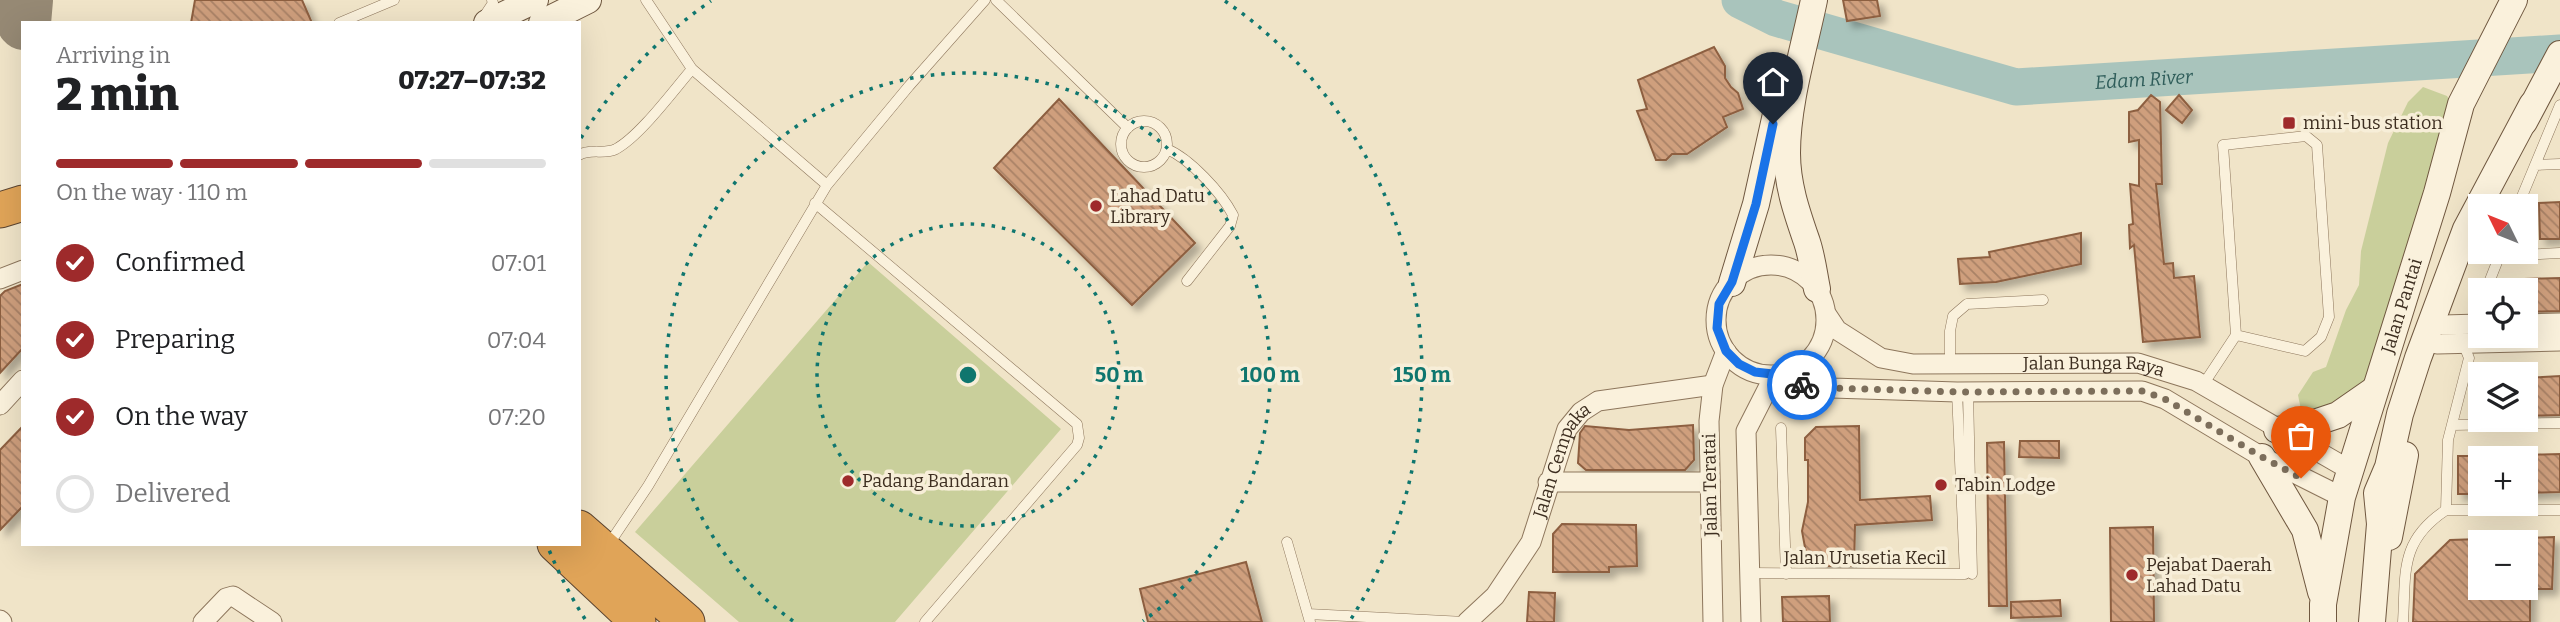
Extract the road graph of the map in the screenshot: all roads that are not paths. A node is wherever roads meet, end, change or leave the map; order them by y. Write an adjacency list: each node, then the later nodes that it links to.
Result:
1 (394, 0): 11 (lane)
2 (492, 0): 12 (lane)
3 (535, 0): 13 (street)
4 (588, 0): 14 (street)
5 (646, 0): 16 (lane)
6 (985, 0): 25 (lane)
7 (996, 0): 20 (lane)
8 (1800, 0): 17 (street)
9 (1814, 0): 17 (street)
10 (2512, 3): 55 (street, Jalan Pantai)
11 (344, 21)
12 (479, 21)
13 (491, 21)
14 (546, 21)
15 (2560, 54): 18 (street)
16 (692, 69): 22 (lane); 25 (lane)
17 (1792, 75): 39 (street); 40 (street)
18 (2532, 105): 26 (street); 66 (street)
19 (2560, 105): 24 (lane)
20 (1128, 128): 21 (lane); 21 (lane)
21 (1167, 149): 38 (lane)
22 (581, 154)
23 (2560, 164): 24 (lane)
24 (2535, 165): 27 (lane)
25 (827, 185): 28 (lane)
26 (2491, 194)
27 (2523, 194)
28 (815, 203): 70 (lane); 82 (lane)
29 (21, 204): 30 (highway)
30 (0, 210)
31 (21, 227): 32 (highway)
32 (0, 232)
33 (2538, 253): 34 (lane)
34 (2560, 253)
35 (2468, 260): 47 (street)
36 (21, 271): 37 (street)
37 (0, 279)
38 (1186, 281)
39 (1732, 282): 40 (street); 49 (street)
40 (1817, 289): 42 (street)
41 (2042, 300): 50 (lane)
42 (1827, 315): 50 (street, Jalan Bunga Raya); 51 (street)
43 (2560, 323): 45 (street)
44 (2468, 324): 47 (street)
45 (2538, 324)
46 (2236, 335): 46 (lane); 54 (lane)
47 (2445, 338): 48 (street); 59 (lane); 87 (street)
48 (2560, 341)
49 (1726, 351): 51 (street); 53 (street, Jalan Teratai)
50 (1950, 365): 54 (street, Jalan Bunga Raya)
51 (1777, 375): 56 (street, Jalan Bunga Raya); 73 (street)
52 (21, 382): 57 (street)
53 (1713, 385): 64 (street, Jalan Cempaka); 65 (street, Jalan Teratai)
54 (2203, 385): 61 (street, Jalan Bunga Raya)
55 (2374, 390): 61 (street); 63 (street, Jalan Pantai)
56 (1963, 392): 62 (street, Jalan Bunga Raya); 74 (lane, Jalan Urusetia Kecil); 75 (lane, Jalan Urusetia Kecil)
57 (0, 405)
58 (2560, 423): 59 (lane)
59 (2453, 425): 68 (lane)
60 (1781, 428): 74 (lane)
61 (2277, 430): 63 (street, Jalan Bunga Raya)
62 (2262, 457): 67 (street, Jalan Bunga Raya); 76 (street)
63 (2350, 470): 66 (street); 67 (street, Jalan Pantai)
64 (1548, 482): 65 (street); 83 (street, Jalan Cempaka)
65 (1710, 482): 84 (street, Jalan Teratai)
66 (2377, 493): 67 (street); 86 (street)
67 (2342, 496): 76 (street, Jalan Pantai)
68 (2446, 510): 69 (lane); 88 (lane)
69 (2560, 510)
70 (592, 539): 81 (highway)
71 (1287, 542): 77 (lane)
72 (557, 546): 80 (highway)
73 (1750, 573): 74 (lane, Jalan Urusetia Kecil); 85 (street)
74 (1786, 574)
75 (1972, 574)
76 (2323, 613)
77 (1309, 618): 83 (lane)
78 (203, 622): 79 (street)
79 (272, 622)
80 (638, 622)
81 (687, 622)
82 (925, 622)
83 (1466, 622)
84 (1713, 622)
85 (1751, 622)
86 (2372, 622)
87 (2380, 622)
88 (2403, 622)

